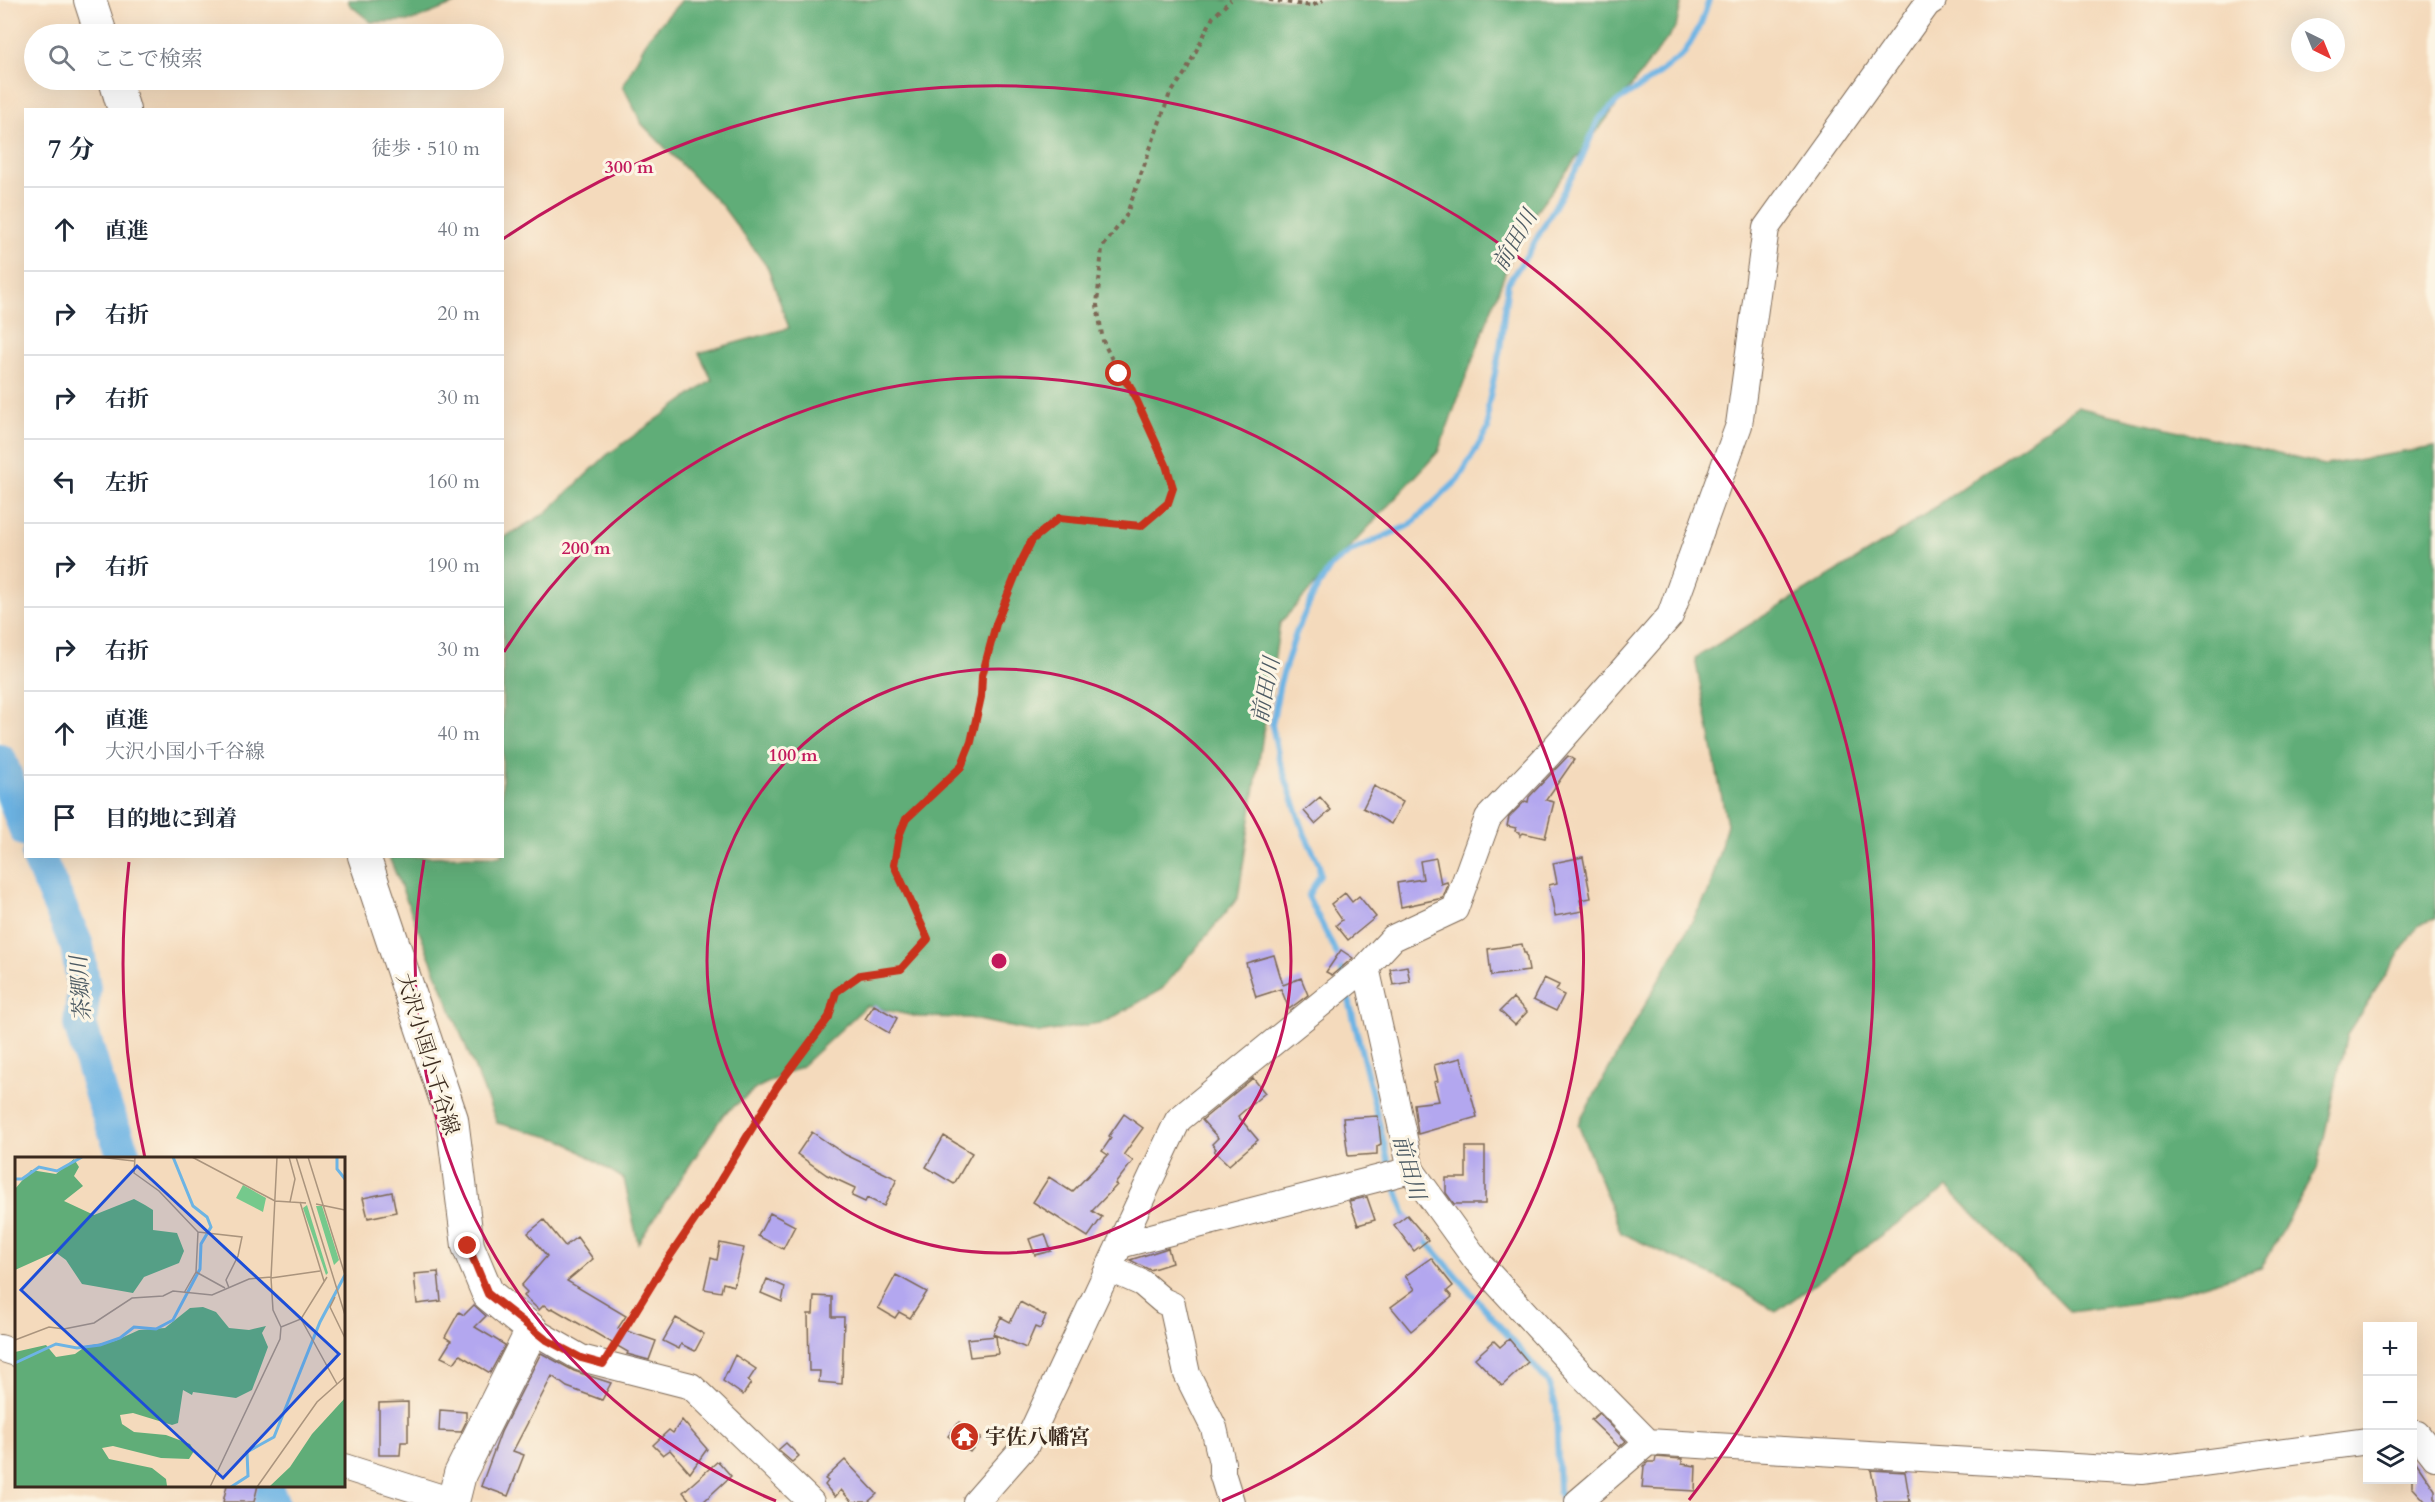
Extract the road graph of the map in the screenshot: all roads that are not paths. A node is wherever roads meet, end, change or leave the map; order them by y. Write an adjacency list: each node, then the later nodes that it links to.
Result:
1 (90, 0): 3 (main road)
2 (1933, 0): 7 (street)
3 (98, 24)
4 (118, 90): 5 (main road)
5 (123, 108)
6 (365, 858): 11 (main road, 大沢小国小千谷線)
7 (1366, 967): 8 (street); 9 (street)
8 (1411, 1170): 9 (street); 15 (street)
9 (1120, 1245): 10 (street)
10 (1108, 1268): 21 (street); 22 (street)
11 (532, 1330): 19 (main road); 20 (street)
12 (0, 1348): 13 (street)
13 (15, 1353)
14 (2417, 1434): 17 (street)
15 (1648, 1442): 16 (street); 23 (street)
16 (2363, 1442)
17 (2435, 1456)
18 (345, 1467): 19 (street)
19 (453, 1501)
20 (811, 1502)
21 (976, 1502)
22 (1231, 1502)
23 (1578, 1502)

